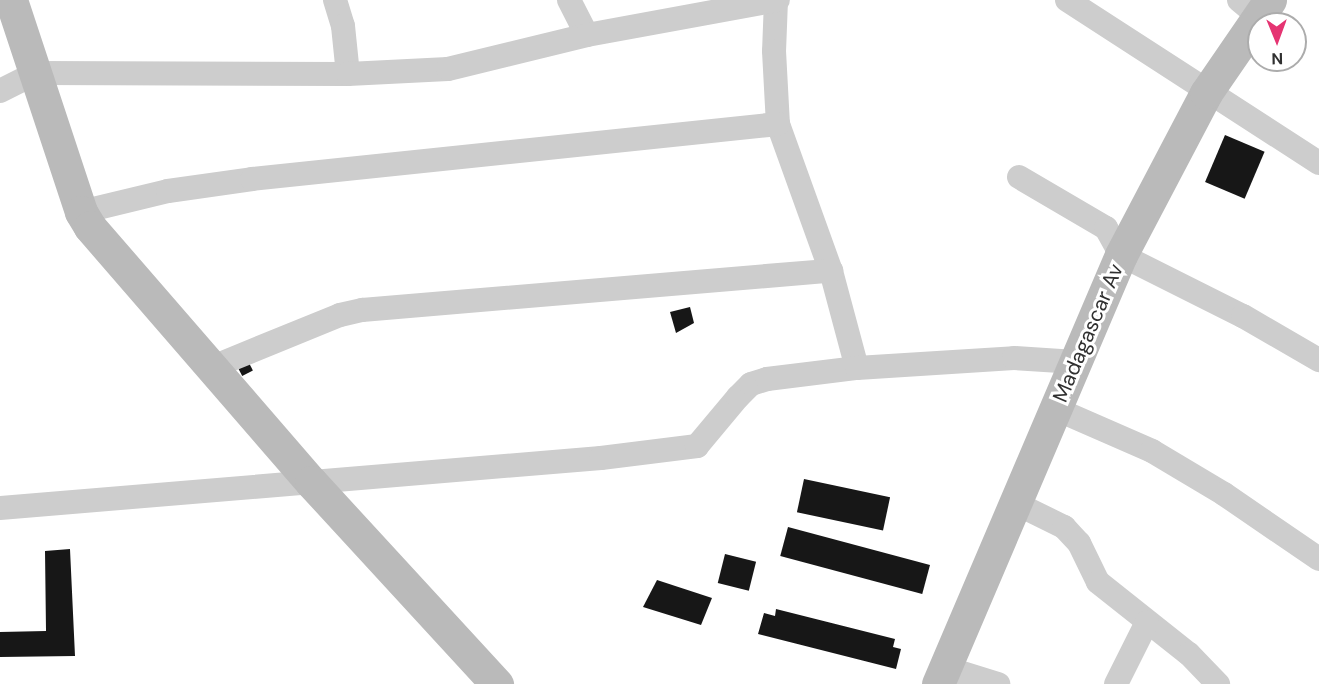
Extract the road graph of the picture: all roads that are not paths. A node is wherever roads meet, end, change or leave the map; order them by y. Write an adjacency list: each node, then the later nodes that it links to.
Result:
1 (11, 0): 8 (main road)
2 (335, 0): 9 (street)
3 (569, 0): 7 (street)
4 (777, 0): 7 (street); 12 (street)
5 (1067, 0): 11 (street)
6 (1256, 5): 11 (main road, Madagascar Av)
7 (587, 35): 9 (street)
8 (36, 73): 9 (street); 10 (street); 15 (main road)
9 (348, 74)
10 (0, 91)
11 (1206, 93): 13 (street); 16 (main road, Madagascar Av)
12 (778, 124): 15 (street); 17 (street)
13 (1319, 163)
14 (1019, 177): 16 (street)
15 (81, 212): 20 (main road)
16 (1121, 255): 18 (street); 19 (main road, Madagascar Av)
17 (831, 271): 20 (street); 21 (street)
18 (1319, 360)
19 (1076, 362): 21 (street); 22 (main road, Madagascar Av)
20 (215, 366): 23 (main road)
21 (856, 368): 23 (street)
22 (1056, 409): 24 (main road, Madagascar Av); 26 (street)
23 (311, 482): 25 (street); 29 (main road)
24 (1015, 503): 27 (street); 28 (main road, Madagascar Av)
25 (0, 508)
26 (1319, 559)
27 (1147, 622): 31 (street); 32 (street)
28 (941, 676): 30 (street)
29 (497, 684)
30 (998, 684)
31 (1116, 684)
32 (1218, 684)

